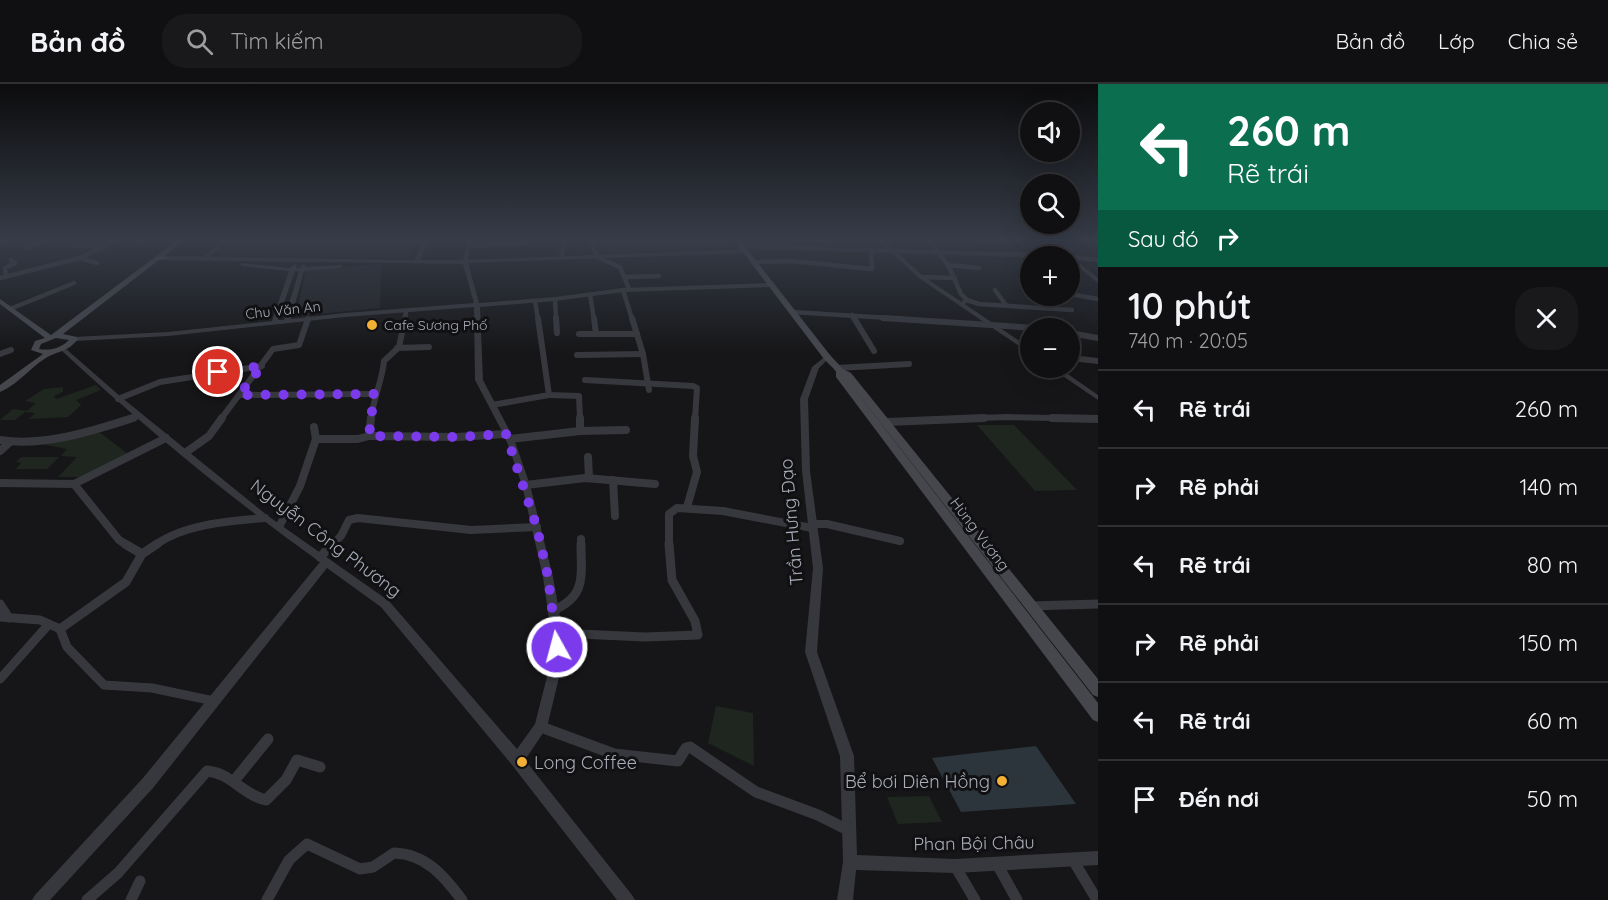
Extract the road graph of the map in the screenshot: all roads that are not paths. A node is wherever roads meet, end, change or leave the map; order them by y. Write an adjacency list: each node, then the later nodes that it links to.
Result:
1 (135, 277): 41 (main road)
2 (139, 277): 42 (main road)
3 (289, 277): 33 (street)
4 (298, 277): 32 (street)
5 (469, 277): 23 (street)
6 (625, 277): 13 (street)
7 (764, 277): 12 (main road, Hùng Vương)
8 (921, 277): 22 (street)
9 (924, 277): 10 (street)
10 (955, 278): 19 (street)
11 (74, 283): 26 (street)
12 (770, 285): 13 (street, Chu Văn An); 29 (main road, Hùng Vương)
13 (626, 290): 15 (street, Chu Văn An); 39 (street)
14 (995, 290): 24 (street)
15 (590, 295): 17 (street, Chu Văn An); 38 (street)
16 (1080, 296): 18 (street)
17 (555, 299): 21 (street, Chu Văn An); 36 (street)
18 (1098, 299)
19 (967, 300): 22 (street); 24 (street)
20 (0, 301): 26 (main road)
21 (535, 301): 23 (street, Chu Văn An); 68 (street)
22 (959, 303): 34 (street)
23 (477, 305): 28 (street, Chu Văn An); 72 (street)
24 (1006, 305): 25 (street)
25 (1056, 308): 27 (street)
26 (10, 309): 41 (main road)
27 (1072, 310)
28 (406, 311): 31 (street, Chu Văn An); 46 (street)
29 (792, 312): 30 (street); 55 (main road, Hùng Vương)
30 (852, 315): 34 (street); 50 (street)
31 (308, 319): 32 (street, Chu Văn An); 59 (street)
32 (286, 321): 33 (street, Chu Văn An)
33 (274, 323): 42 (street, Chu Văn An)
34 (988, 324): 35 (street); 44 (street)
35 (1020, 327)
36 (557, 333)
37 (579, 334): 38 (street)
38 (596, 334): 39 (street)
39 (637, 334): 53 (street)
40 (1080, 335): 43 (street)
41 (52, 337): 42 (main road); 49 (main road)
42 (71, 337): 47 (main road)
43 (1098, 338)
44 (1020, 345)
45 (429, 347): 46 (street)
46 (397, 348): 66 (street)
47 (63, 349): 51 (main road); 70 (street, Nguyễn Công Phương)
48 (11, 350): 52 (street)
49 (35, 350): 51 (main road); 63 (main road)
50 (874, 351)
51 (51, 352): 65 (main road)
52 (0, 354)
53 (643, 354): 54 (street); 64 (street)
54 (577, 355)
55 (827, 357): 60 (main road, Hùng Vương); 97 (street, Trần Hưng Đạo)
56 (1080, 359): 57 (street)
57 (1098, 361)
58 (909, 364): 60 (street)
59 (262, 366): 67 (street); 70 (street)
60 (839, 370): 71 (main road, Hùng Vương)
61 (1069, 378): 69 (street)
62 (585, 380): 64 (street)
63 (0, 382)
64 (649, 387): 94 (street)
65 (0, 389)
66 (374, 394): 67 (street); 79 (street)
67 (239, 395): 86 (street)
68 (549, 395): 72 (street); 78 (street)
69 (1098, 398)
70 (118, 399): 73 (street, Nguyễn Công Phương)
71 (865, 402): 75 (main road, Hùng Vương); 104 (main road, Hùng Vương)
72 (492, 405): 80 (street)
73 (139, 416): 81 (street, Nguyễn Công Phương); 84 (street)
74 (1098, 418): 75 (street)
75 (888, 422): 105 (main road, Hùng Vương)
76 (314, 427): 82 (street)
77 (626, 430): 78 (street)
78 (580, 431): 80 (street)
79 (369, 436): 80 (street); 82 (street)
80 (508, 436): 93 (street)
81 (166, 438): 86 (street, Nguyễn Công Phương); 91 (street)
82 (316, 439): 98 (street)
83 (0, 440): 84 (street)
84 (9, 443): 85 (street)
85 (0, 452)
86 (185, 453): 96 (street, Nguyễn Công Phương)
87 (588, 457): 88 (street)
88 (588, 478): 89 (street); 93 (street)
89 (613, 480): 92 (street); 95 (street)
90 (0, 483): 91 (street)
91 (74, 484): 102 (street)
92 (654, 484)
93 (526, 485): 99 (street)
94 (687, 507): 97 (street); 113 (street)
95 (615, 516)
96 (265, 518): 98 (street, Nguyễn Công Phương); 102 (street)
97 (812, 526): 101 (street); 123 (street, Trần Hưng Đạo)
98 (279, 527): 103 (street, Nguyễn Công Phương)
99 (537, 528): 103 (street); 109 (street)
100 (581, 539): 109 (street)
101 (900, 541)
102 (142, 554): 112 (street)
103 (322, 560): 116 (street); 120 (street, Nguyễn Công Phương)
104 (1007, 594): 105 (main road); 117 (main road, Hùng Vương)
105 (1021, 594): 108 (main road, Hùng Vương)
106 (0, 604): 110 (street)
107 (1098, 604): 108 (street)
108 (1031, 606): 115 (main road, Hùng Vương)
109 (552, 611): 113 (street)
110 (5, 618): 111 (street)
111 (49, 624): 112 (street); 114 (street)
112 (60, 629): 116 (street)
113 (557, 633): 118 (street)
114 (0, 679)
115 (1098, 690)
116 (214, 702): 130 (street)
117 (1098, 715)
118 (541, 727): 120 (street); 123 (street)
119 (268, 739): 122 (street)
120 (517, 760): 135 (street, Nguyễn Công Phương)
121 (320, 767): 122 (street)
122 (234, 781): 131 (street)
123 (850, 831): 126 (street, Trần Hưng Đạo)
124 (1098, 858): 125 (street, Phan Bội Châu)
125 (1073, 860): 127 (street, Phan Bội Châu); 139 (street)
126 (850, 862): 128 (street, Phan Bội Châu); 136 (street, Trần Hưng Đạo)
127 (997, 864): 128 (street, Phan Bội Châu); 138 (street)
128 (955, 866): 137 (street)
129 (140, 881): 132 (street)
130 (40, 900)
131 (87, 900)
132 (131, 900)
133 (267, 900): 134 (street)
134 (462, 900)
135 (627, 900)
136 (845, 900)
137 (975, 900)
138 (1017, 900)
139 (1097, 900)

